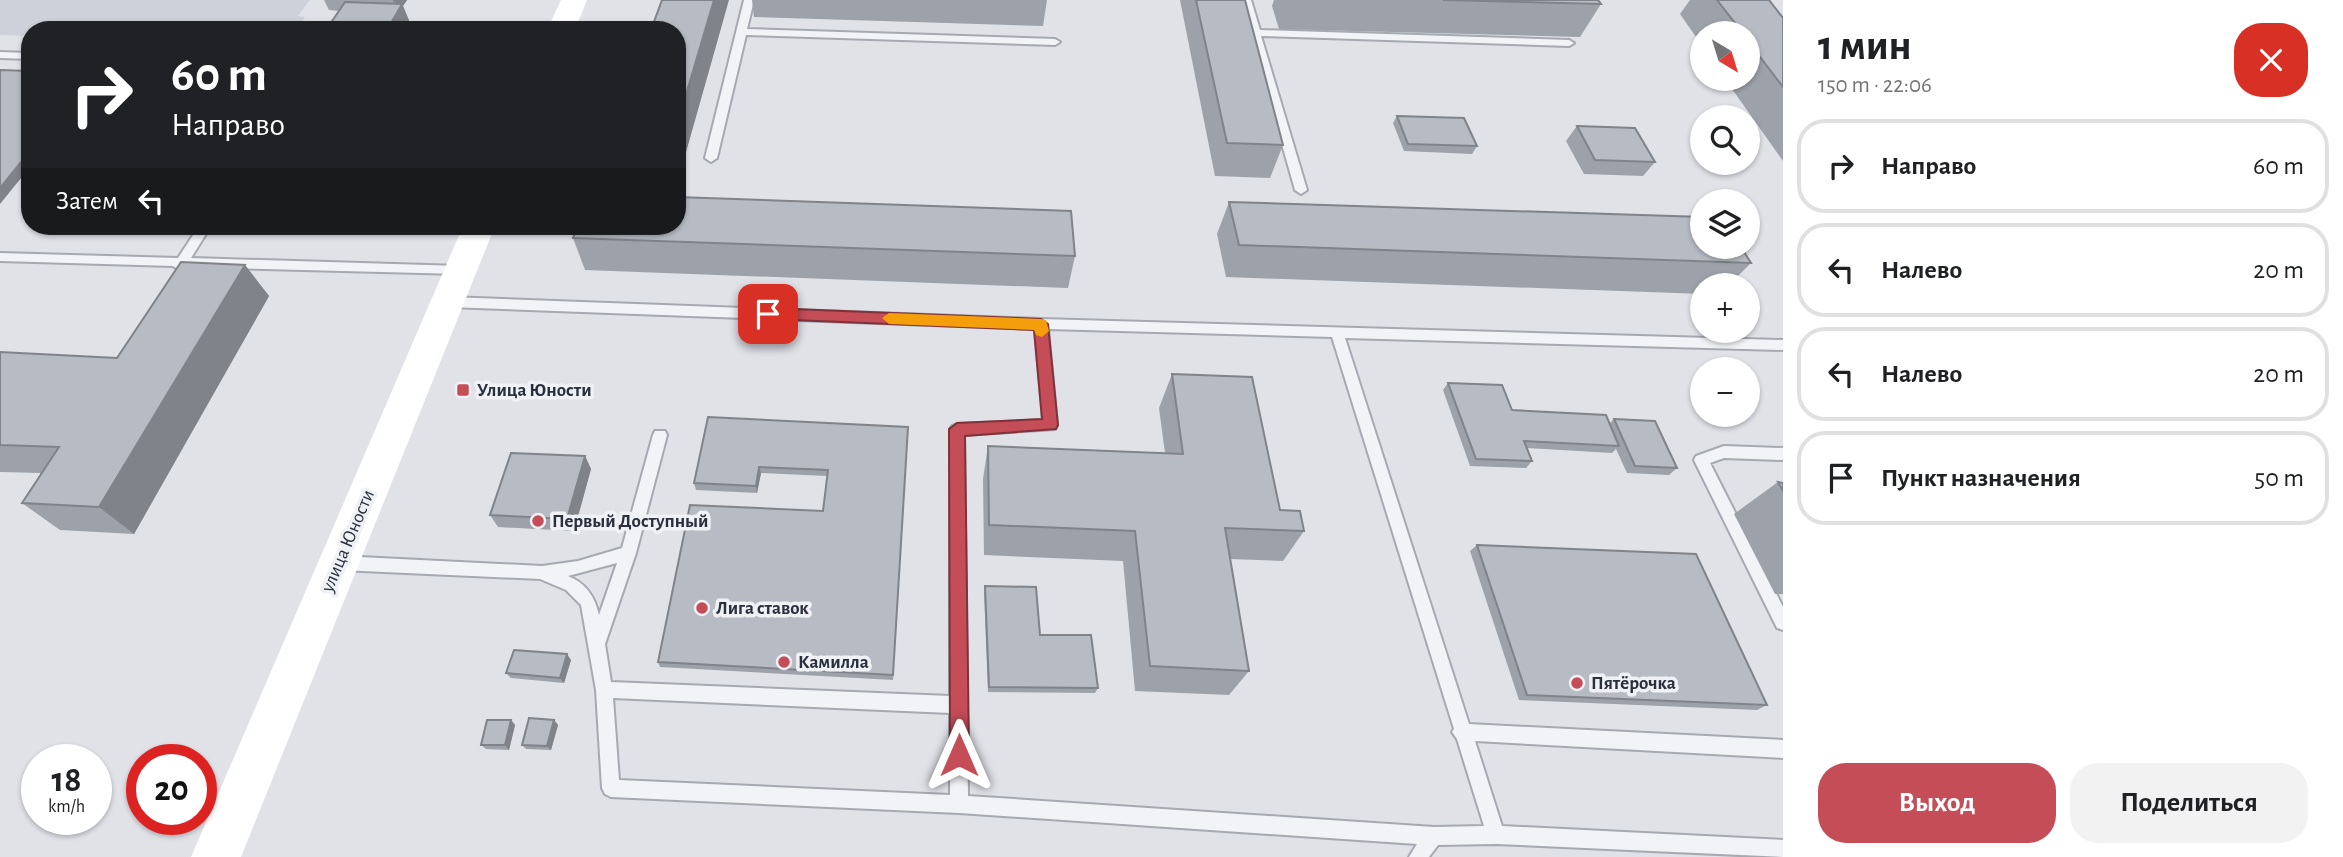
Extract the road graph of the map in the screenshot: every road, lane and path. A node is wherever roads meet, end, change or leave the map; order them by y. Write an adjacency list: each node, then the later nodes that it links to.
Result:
1 (574, 0): 4 (street)
2 (749, 0): 5 (lane)
3 (1246, 0): 6 (lane)
4 (565, 21)
5 (741, 32): 7 (lane); 11 (lane)
6 (1256, 33): 8 (lane); 12 (lane)
7 (1055, 42)
8 (1569, 43)
9 (0, 55): 10 (lane)
10 (21, 56)
11 (711, 158)
12 (1301, 190)
13 (199, 235): 16 (lane)
14 (475, 235): 17 (street, улица Юности)
15 (0, 257): 16 (lane)
16 (178, 267): 17 (lane)
17 (454, 286): 18 (lane); 24 (street, улица Юности)
18 (1041, 324): 19 (lane); 29 (lane)
19 (1337, 332): 20 (lane); 30 (lane)
20 (1783, 346)
21 (660, 435): 23 (lane)
22 (1783, 454): 26 (lane)
23 (628, 553): 25 (lane); 27 (lane)
24 (339, 563): 25 (lane); 36 (street, улица Юности)
25 (541, 572): 27 (lane)
26 (1783, 623)
27 (597, 645): 28 (lane)
28 (604, 690): 29 (lane); 32 (lane)
29 (959, 705): 32 (lane)
30 (1461, 732): 31 (lane); 33 (lane)
31 (1783, 749)
32 (959, 804): 34 (lane)
33 (1496, 835): 34 (lane); 35 (lane)
34 (1434, 836): 37 (lane)
35 (1783, 849)
36 (216, 857)
37 (1418, 857)

